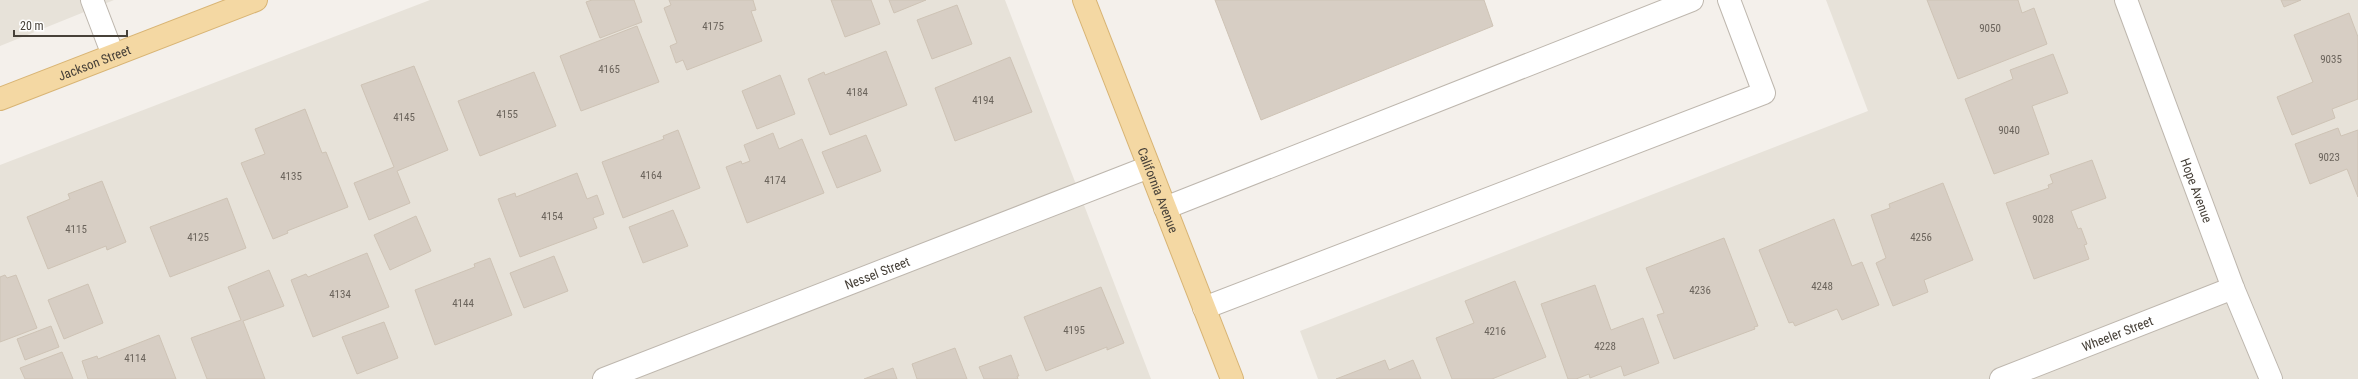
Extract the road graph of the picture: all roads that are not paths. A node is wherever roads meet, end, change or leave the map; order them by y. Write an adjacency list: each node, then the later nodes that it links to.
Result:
1 (92, 0): 8 (street)
2 (256, 0): 8 (main road, Jackson Street)
3 (1084, 0): 10 (main road, California Avenue)
4 (1692, 0): 7 (street)
5 (1729, 0): 13 (street)
6 (2126, 0): 12 (street, Hope Avenue)
7 (1644, 9): 11 (street)
8 (113, 55): 9 (main road, Jackson Street)
9 (0, 99)
10 (1149, 167): 11 (main road, California Avenue); 14 (street, Nessel Street)
11 (1165, 208): 13 (main road, California Avenue)
12 (2233, 288): 16 (street, Wheeler Street); 17 (street, Hope Avenue)
13 (1204, 308): 15 (main road, California Avenue)
14 (604, 379)
15 (1232, 379)
16 (2001, 379)
17 (2271, 379)

